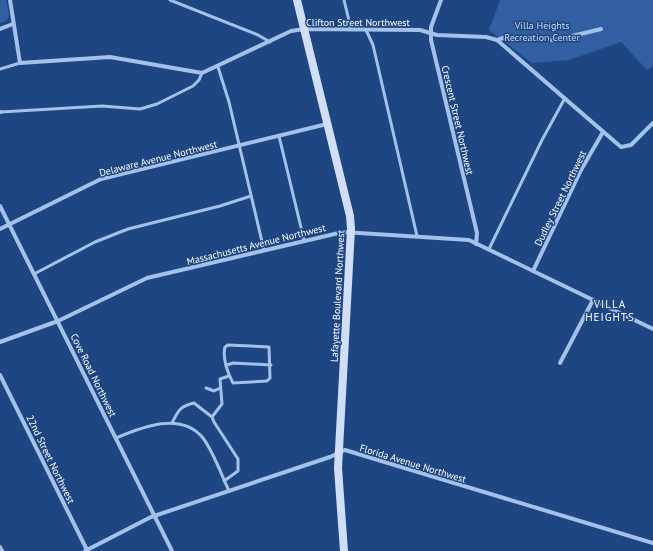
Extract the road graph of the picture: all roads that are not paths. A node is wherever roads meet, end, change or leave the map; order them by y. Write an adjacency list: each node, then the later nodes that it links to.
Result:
1 (10, 0): 6 (street)
2 (170, 0): 14 (lane)
3 (297, 0): 8 (main road, Lafayette Boulevard Northwest)
4 (344, 0): 9 (lane)
5 (441, 0): 12 (street)
6 (13, 24): 7 (street); 15 (street)
7 (0, 29)
8 (304, 29): 9 (street, Clifton Street Northwest); 14 (street, Clifton Street Northwest); 22 (main road, Lafayette Boulevard Northwest)
9 (351, 29): 11 (street, Clifton Street Northwest)
10 (600, 29): 13 (street, Clifton Street Northwest)
11 (366, 30): 12 (street, Clifton Street Northwest); 31 (lane)
12 (430, 34): 13 (street, Clifton Street Northwest); 33 (street, Crescent Street Northwest)
13 (497, 40): 19 (street)
14 (270, 42): 16 (street, Clifton Street Northwest)
15 (20, 63): 17 (lane); 18 (street)
16 (218, 67): 18 (street, Clifton Street Northwest); 25 (lane)
17 (0, 69)
18 (202, 73): 20 (lane)
19 (565, 98): 23 (street); 34 (lane)
20 (0, 112)
21 (653, 123): 23 (street)
22 (328, 124): 24 (street, Delaware Avenue Northwest); 30 (main road, Lafayette Boulevard Northwest)
23 (603, 132): 36 (street, Dudley Street Northwest)
24 (279, 136): 25 (street, Delaware Avenue Northwest); 32 (lane)
25 (238, 146): 26 (lane); 28 (street, Delaware Avenue Northwest)
26 (251, 196): 35 (lane); 37 (lane)
27 (0, 206): 28 (street, Cove Road Northwest)
28 (10, 225): 29 (street, Delaware Avenue Northwest); 37 (street, Cove Road Northwest)
29 (0, 229)
30 (351, 232): 31 (street, Massachusetts Avenue Northwest); 32 (street, Massachusetts Avenue Northwest); 52 (main road, Lafayette Boulevard Northwest)
31 (417, 236): 33 (street, Massachusetts Avenue Northwest)
32 (304, 240): 35 (street, Massachusetts Avenue Northwest)
33 (476, 244): 34 (street, Massachusetts Avenue Northwest)
34 (489, 249): 36 (street, Massachusetts Avenue Northwest)
35 (264, 250): 39 (street, Massachusetts Avenue Northwest)
36 (533, 271): 38 (street, Massachusetts Avenue Northwest)
37 (34, 274): 39 (street, Cove Road Northwest)
38 (593, 300): 40 (street, Massachusetts Avenue Northwest); 42 (street)
39 (58, 321): 41 (street, Massachusetts Avenue Northwest); 51 (street, Cove Road Northwest)
40 (653, 329)
41 (0, 342)
42 (560, 363)
43 (226, 365): 44 (lane); 44 (lane); 46 (lane)
44 (271, 365): 46 (lane)
45 (0, 375): 58 (street, 22nd Street Northwest)
46 (229, 376): 48 (lane)
47 (206, 388): 48 (lane)
48 (220, 388): 49 (lane)
49 (212, 416): 50 (lane); 53 (lane)
50 (172, 423): 51 (lane); 53 (lane)
51 (116, 438): 55 (street, Cove Road Northwest)
52 (338, 453): 54 (street, Florida Avenue Northwest); 56 (street, Florida Avenue Northwest); 61 (main road, Lafayette Boulevard Northwest)
53 (224, 482): 54 (lane)
54 (229, 491): 55 (street, Florida Avenue Northwest)
55 (156, 516): 58 (street, Florida Avenue Northwest); 60 (street, Cove Road Northwest)
56 (653, 544)
57 (0, 547): 59 (street)
58 (86, 550)
59 (2, 551)
60 (172, 551)
61 (344, 551)

